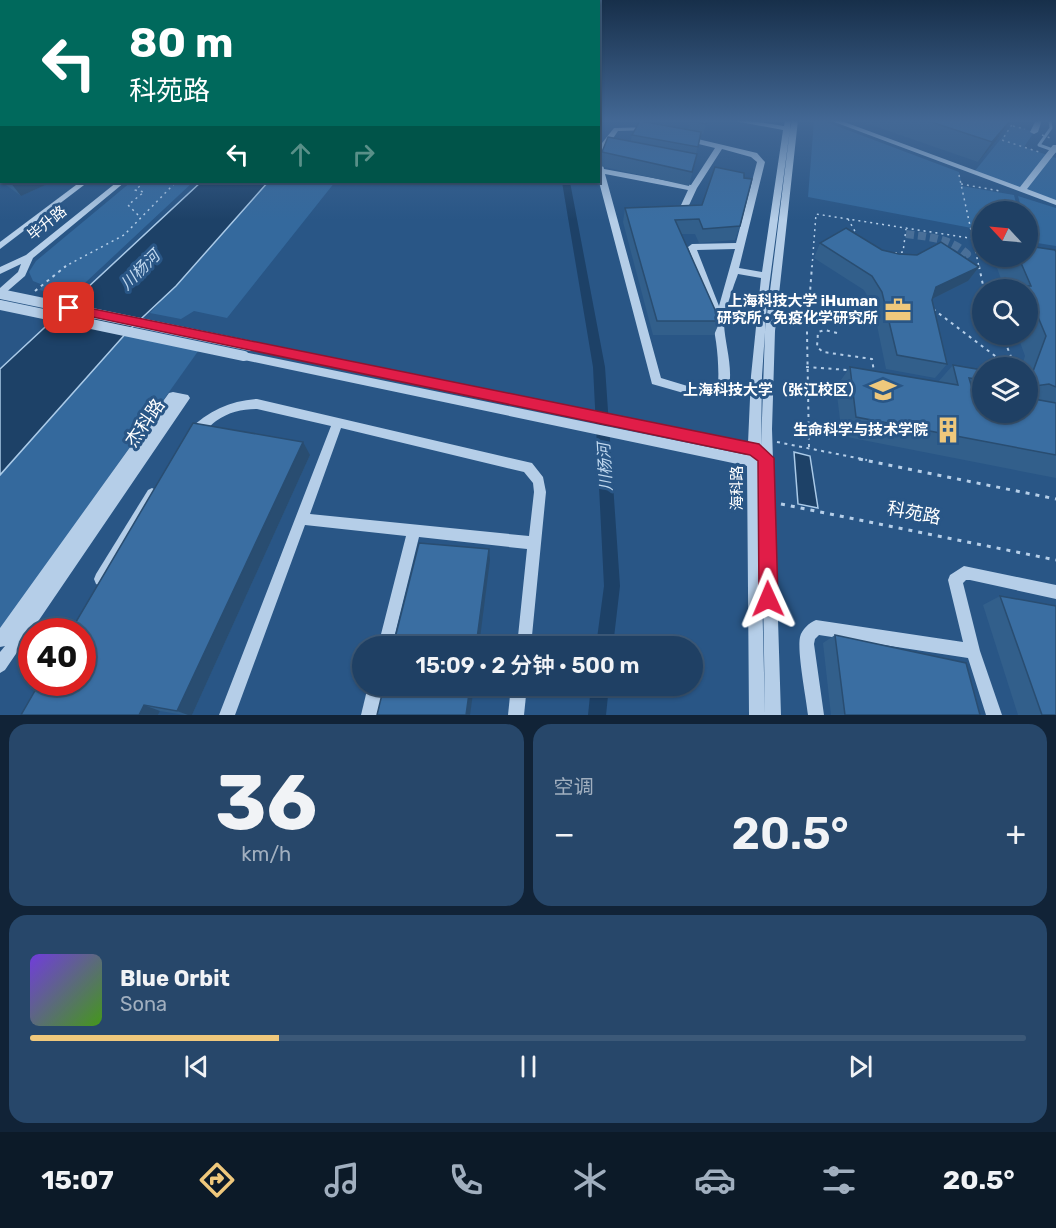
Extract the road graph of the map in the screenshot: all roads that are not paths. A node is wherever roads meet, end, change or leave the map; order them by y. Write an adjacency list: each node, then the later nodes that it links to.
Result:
1 (715, 153): 10 (street)
2 (748, 153): 15 (street)
3 (784, 153): 19 (street, 海科路)
4 (791, 153): 25 (street, 海科路)
5 (923, 153): 11 (street)
6 (1049, 153): 11 (street)
7 (600, 166): 10 (street); 22 (street)
8 (83, 183): 14 (street)
9 (120, 183): 16 (street, 毕升路)
10 (693, 188): 13 (street)
11 (1022, 190): 12 (street)
12 (1056, 202)
13 (680, 216)
14 (0, 246)
15 (739, 246): 17 (street); 22 (street)
16 (29, 257): 18 (street); 20 (street, 毕升路)
17 (734, 270): 19 (street); 22 (street)
18 (0, 271)
19 (765, 276): 25 (street, 海科路)
20 (0, 293): 25 (street, bridge)
21 (0, 305): 25 (street, bridge)
22 (720, 318)
23 (338, 422): 24 (street); 27 (street); 29 (street)
24 (186, 444)
25 (758, 456): 42 (street, 海科路); 43 (street, 海科路)
26 (162, 479): 30 (street)
27 (302, 519): 28 (street); 39 (street)
28 (414, 530): 29 (street); 32 (street)
29 (534, 543): 33 (street)
30 (94, 591)
31 (1056, 592): 35 (street)
32 (388, 636)
33 (525, 636)
34 (0, 640): 36 (street, 杰科路)
35 (973, 651): 44 (street); 45 (street)
36 (0, 665)
37 (374, 696): 40 (street)
38 (518, 696): 41 (street)
39 (227, 715)
40 (369, 715)
41 (516, 715)
42 (757, 715)
43 (773, 715)
44 (816, 715)
45 (994, 715)

